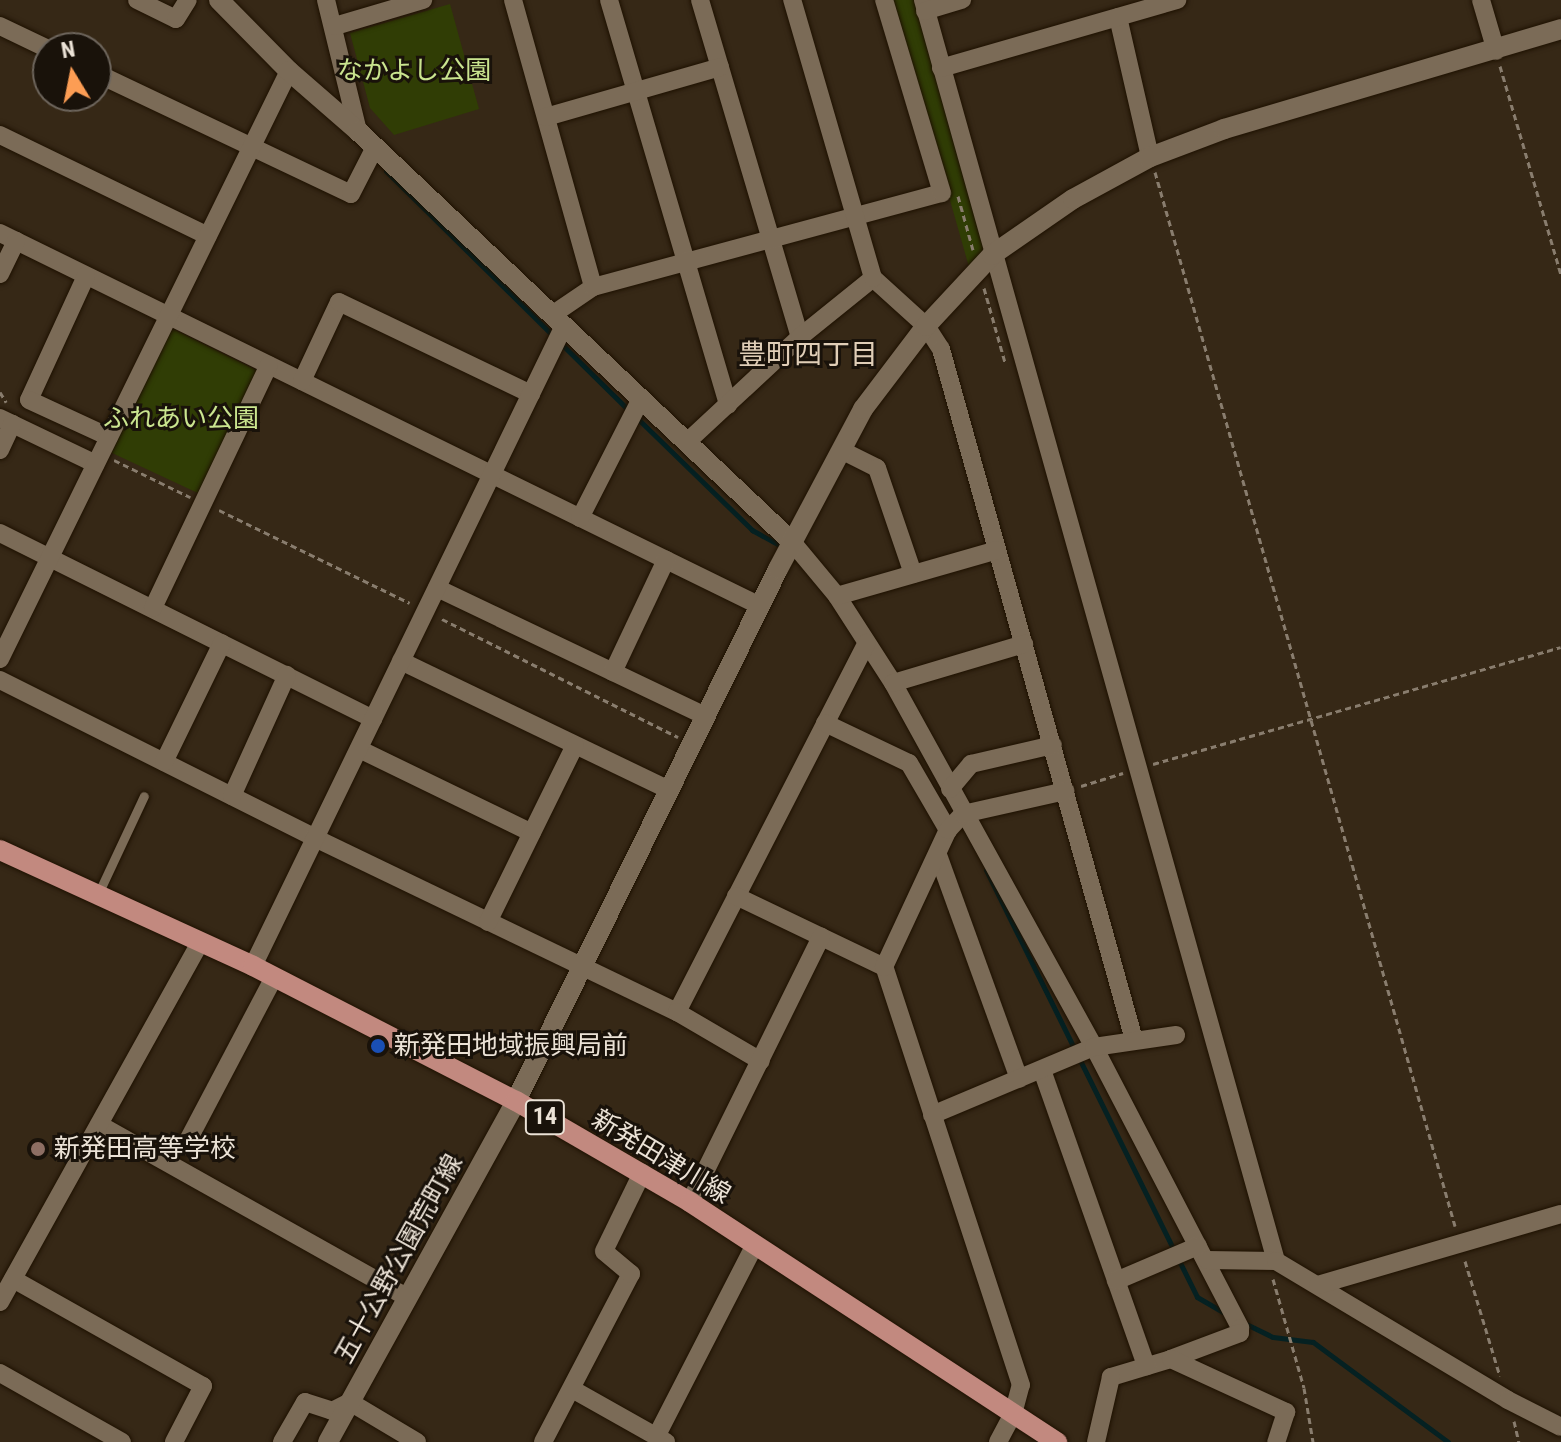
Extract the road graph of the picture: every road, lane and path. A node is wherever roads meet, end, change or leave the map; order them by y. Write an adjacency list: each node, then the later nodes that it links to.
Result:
1 (137, 0): 2 (street)
2 (188, 0)
3 (219, 0): 23 (street)
4 (326, 0): 17 (street)
5 (423, 0): 17 (street)
6 (513, 0): 26 (street)
7 (609, 0): 25 (street)
8 (700, 0): 21 (street)
9 (792, 0): 32 (street)
10 (884, 0): 32 (street)
11 (962, 0): 14 (street)
12 (1177, 0): 15 (street)
13 (1481, 0): 20 (street)
14 (924, 5): 22 (street)
15 (1118, 17): 22 (street); 31 (street)
16 (0, 26): 19 (street)
17 (335, 26): 27 (street)
18 (1561, 29): 20 (street, 五十公野公園荒町線)
19 (32, 41)
20 (1496, 51): 31 (street, 五十公野公園荒町線); 39 (path)
21 (720, 67): 25 (street); 35 (street)
22 (941, 68): 36 (street)
23 (289, 71): 27 (street); 30 (street)
24 (112, 81): 30 (street)
25 (636, 92): 26 (street); 37 (street)
26 (546, 117): 42 (street)
27 (358, 131): 29 (street)
28 (0, 135): 33 (street)
29 (375, 147): 30 (street); 44 (street)
30 (251, 148): 33 (street)
31 (1150, 157): 36 (street, 五十公野公園荒町線); 84 (path)
32 (856, 217): 35 (street); 41 (street)
33 (208, 236): 43 (street)
34 (8, 237): 38 (street); 40 (street)
35 (769, 241): 37 (street); 46 (street)
36 (992, 255): 45 (street, 五十公野公園荒町線); 91 (street)
37 (685, 264): 42 (street); 52 (street)
38 (0, 274)
39 (1561, 275)
40 (86, 276): 43 (street); 57 (street)
41 (873, 278): 45 (street); 46 (street)
42 (593, 287): 44 (street)
43 (168, 316): 47 (street); 57 (street)
44 (558, 322): 50 (street); 51 (street)
45 (926, 326): 56 (street, 五十公野公園荒町線); 63 (street)
46 (800, 337): 52 (street)
47 (269, 365): 48 (street); 59 (street)
48 (302, 381): 50 (street); 58 (street)
49 (0, 392): 53 (path)
50 (531, 394): 58 (street)
51 (641, 399): 54 (street); 60 (street)
52 (728, 405): 54 (street)
53 (7, 417): 55 (street); 57 (street)
54 (687, 442): 62 (street)
55 (0, 450)
56 (841, 450): 62 (street, 五十公野公園荒町線); 66 (street)
57 (102, 452): 59 (path); 64 (street)
58 (492, 475): 60 (street); 67 (street)
59 (205, 504): 70 (street); 71 (path)
60 (580, 518): 65 (street)
61 (0, 533): 64 (street)
62 (793, 543): 68 (street); 69 (street, 五十公野公園荒町線)
63 (997, 550): 66 (street); 74 (street)
64 (50, 556): 70 (street); 76 (street)
65 (666, 560): 69 (street); 78 (street)
66 (913, 574): 68 (street)
67 (437, 588): 71 (street); 78 (street)
68 (837, 596): 73 (street)
69 (760, 606): 82 (street, 五十公野公園荒町線)
70 (153, 608): 72 (street)
71 (426, 611): 77 (street); 86 (path)
72 (222, 643): 79 (street); 90 (street)
73 (867, 643): 81 (street); 85 (street)
74 (1024, 644): 81 (street); 88 (street)
75 (1561, 647): 84 (path)
76 (0, 659)
77 (401, 661): 83 (street); 87 (street)
78 (613, 672): 82 (street)
79 (287, 675): 83 (street); 96 (street)
80 (0, 680): 90 (street)
81 (893, 683): 92 (street)
82 (705, 716): 86 (street, 五十公野公園荒町線)
83 (373, 719): 89 (street)
84 (1311, 719): 91 (path); 126 (path)
85 (825, 723): 98 (street); 104 (street)
86 (691, 744): 93 (street, 五十公野公園荒町線)
87 (575, 745): 93 (street); 99 (street)
88 (1053, 745): 92 (street); 94 (street)
89 (359, 749): 99 (street); 100 (street)
90 (164, 762): 96 (street)
91 (1139, 768): 94 (path); 129 (street)
92 (950, 789): 97 (street)
93 (669, 790): 109 (street, 五十公野公園荒町線)
94 (1065, 791): 97 (street); 114 (street)
95 (144, 796): 103 (lane)
96 (232, 796): 100 (street)
97 (963, 814): 98 (street); 115 (street)
98 (948, 830): 102 (street)
99 (532, 833): 105 (street)
100 (315, 838): 105 (street); 108 (street)
101 (0, 850): 103 (main road, 新発田津川線 / 14)
102 (938, 855): 110 (street); 118 (street)
103 (97, 896): 107 (main road, 新発田津川線 / 14)
104 (736, 896): 106 (street); 112 (street)
105 (488, 922): 109 (street)
106 (821, 937): 110 (street); 116 (street)
107 (200, 943): 108 (main road, 新発田津川線 / 14); 121 (street)
108 (253, 966): 111 (main road, 新発田津川線 / 14)
109 (582, 967): 112 (street); 119 (street, 五十公野公園荒町線)
110 (884, 967): 120 (street)
111 (273, 979): 119 (main road, 新発田津川線 / 14); 122 (street)
112 (677, 1012): 116 (street)
113 (1176, 1035): 114 (street)
114 (1134, 1040): 115 (street)
115 (1094, 1047): 117 (street); 128 (street)
116 (761, 1061): 124 (street)
117 (1042, 1070): 118 (street); 131 (street)
118 (1019, 1079): 120 (street)
119 (516, 1101): 123 (main road, 新発田津川線 / 14); 133 (street, 五十公野公園荒町線)
120 (932, 1115): 142 (street)
121 (100, 1125): 130 (street); 133 (street)
122 (185, 1146)
123 (642, 1173): 124 (main road, 新発田津川線 / 14); 139 (street)
124 (690, 1202): 127 (main road, 新発田津川線 / 14)
125 (1561, 1214): 126 (street)
126 (1460, 1243): 132 (street); 140 (path)
127 (754, 1246): 142 (main road, 新発田津川線 / 14); 145 (street)
128 (1202, 1253): 129 (street); 131 (street); 136 (street)
129 (1276, 1261): 132 (street)
130 (13, 1279): 134 (street); 148 (street)
131 (1116, 1281): 137 (street)
132 (1318, 1285): 140 (street)
133 (408, 1298): 141 (street, 五十公野公園荒町線)
134 (0, 1302)
135 (1287, 1329): 157 (path)
136 (1171, 1359): 137 (street); 156 (street)
137 (1146, 1366): 155 (street)
138 (0, 1373): 143 (street)
139 (572, 1389): 145 (street); 152 (street)
140 (1508, 1400): 144 (street); 158 (path)
141 (350, 1402): 149 (street); 150 (street, 五十公野公園荒町線); 151 (street)
142 (1013, 1414): 153 (street); 154 (main road, 新発田津川線 / 14)
143 (92, 1425): 146 (street); 147 (street)
144 (1561, 1427)
145 (661, 1439)
146 (83, 1442)
147 (122, 1442)
148 (174, 1442)
149 (282, 1442)
150 (328, 1442)
151 (417, 1442)
152 (543, 1442)
153 (998, 1442)
154 (1057, 1442)
155 (1096, 1442)
156 (1276, 1442)
157 (1313, 1442)
158 (1519, 1442)

